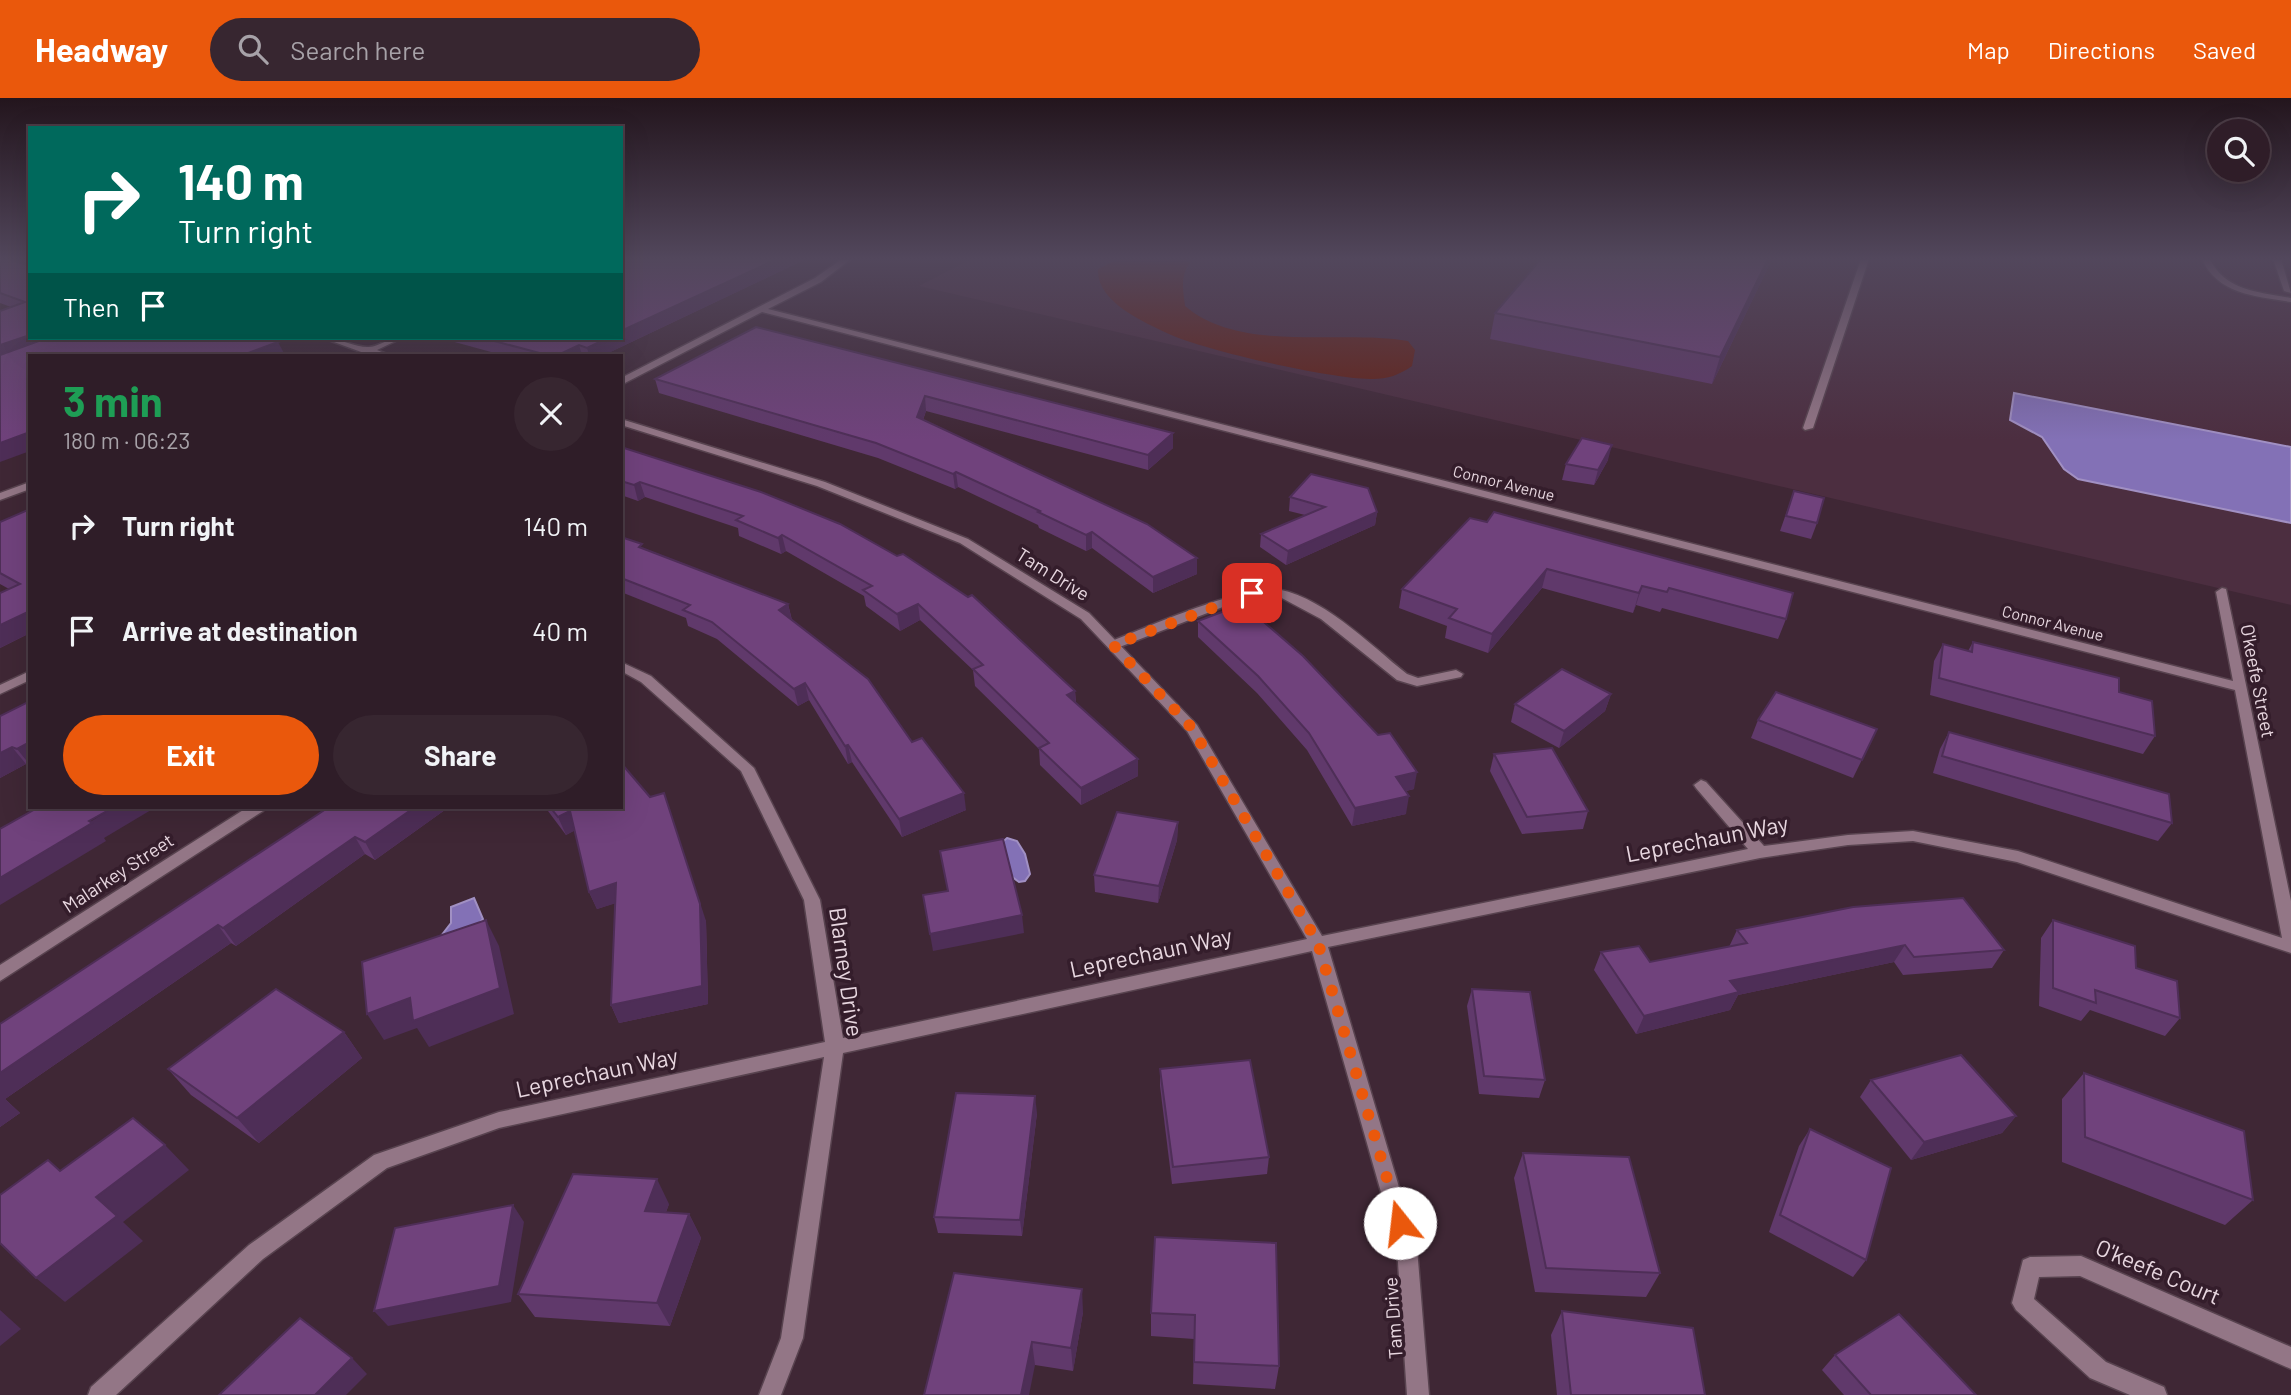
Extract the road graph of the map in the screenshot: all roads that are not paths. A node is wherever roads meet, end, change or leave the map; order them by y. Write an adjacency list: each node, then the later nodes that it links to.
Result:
1 (743, 320): 9 (street)
2 (799, 320): 19 (street, Connor Avenue)
3 (1845, 320): 11 (street)
4 (334, 340): 6 (street)
5 (393, 340): 6 (street)
6 (368, 350): 7 (street); 8 (street)
7 (358, 354)
8 (382, 354)
9 (623, 381)
10 (623, 423): 15 (street, Tam Drive)
11 (1808, 428)
12 (28, 486): 13 (street)
13 (0, 497)
14 (2222, 592): 19 (street, O'keefe Street)
15 (1113, 645): 17 (street); 24 (street, Tam Drive)
16 (623, 667): 27 (street, Blarney Drive)
17 (1456, 674)
18 (28, 676): 20 (street)
19 (2239, 687): 25 (street, O'keefe Street)
20 (0, 690)
21 (1701, 785): 23 (street)
22 (255, 809): 26 (street, Malarkey Street)
23 (1760, 852): 24 (street, Leprechaun Way); 25 (street, Leprechaun Way)
24 (1318, 943): 27 (street, Leprechaun Way); 31 (street, Tam Drive)
25 (2291, 944)
26 (0, 974)
27 (835, 1046): 29 (street, Leprechaun Way); 30 (street, Blarney Drive)
28 (2291, 1358): 32 (street, O'keefe Court)
29 (99, 1395)
30 (770, 1395)
31 (1418, 1395)
32 (2156, 1395)

